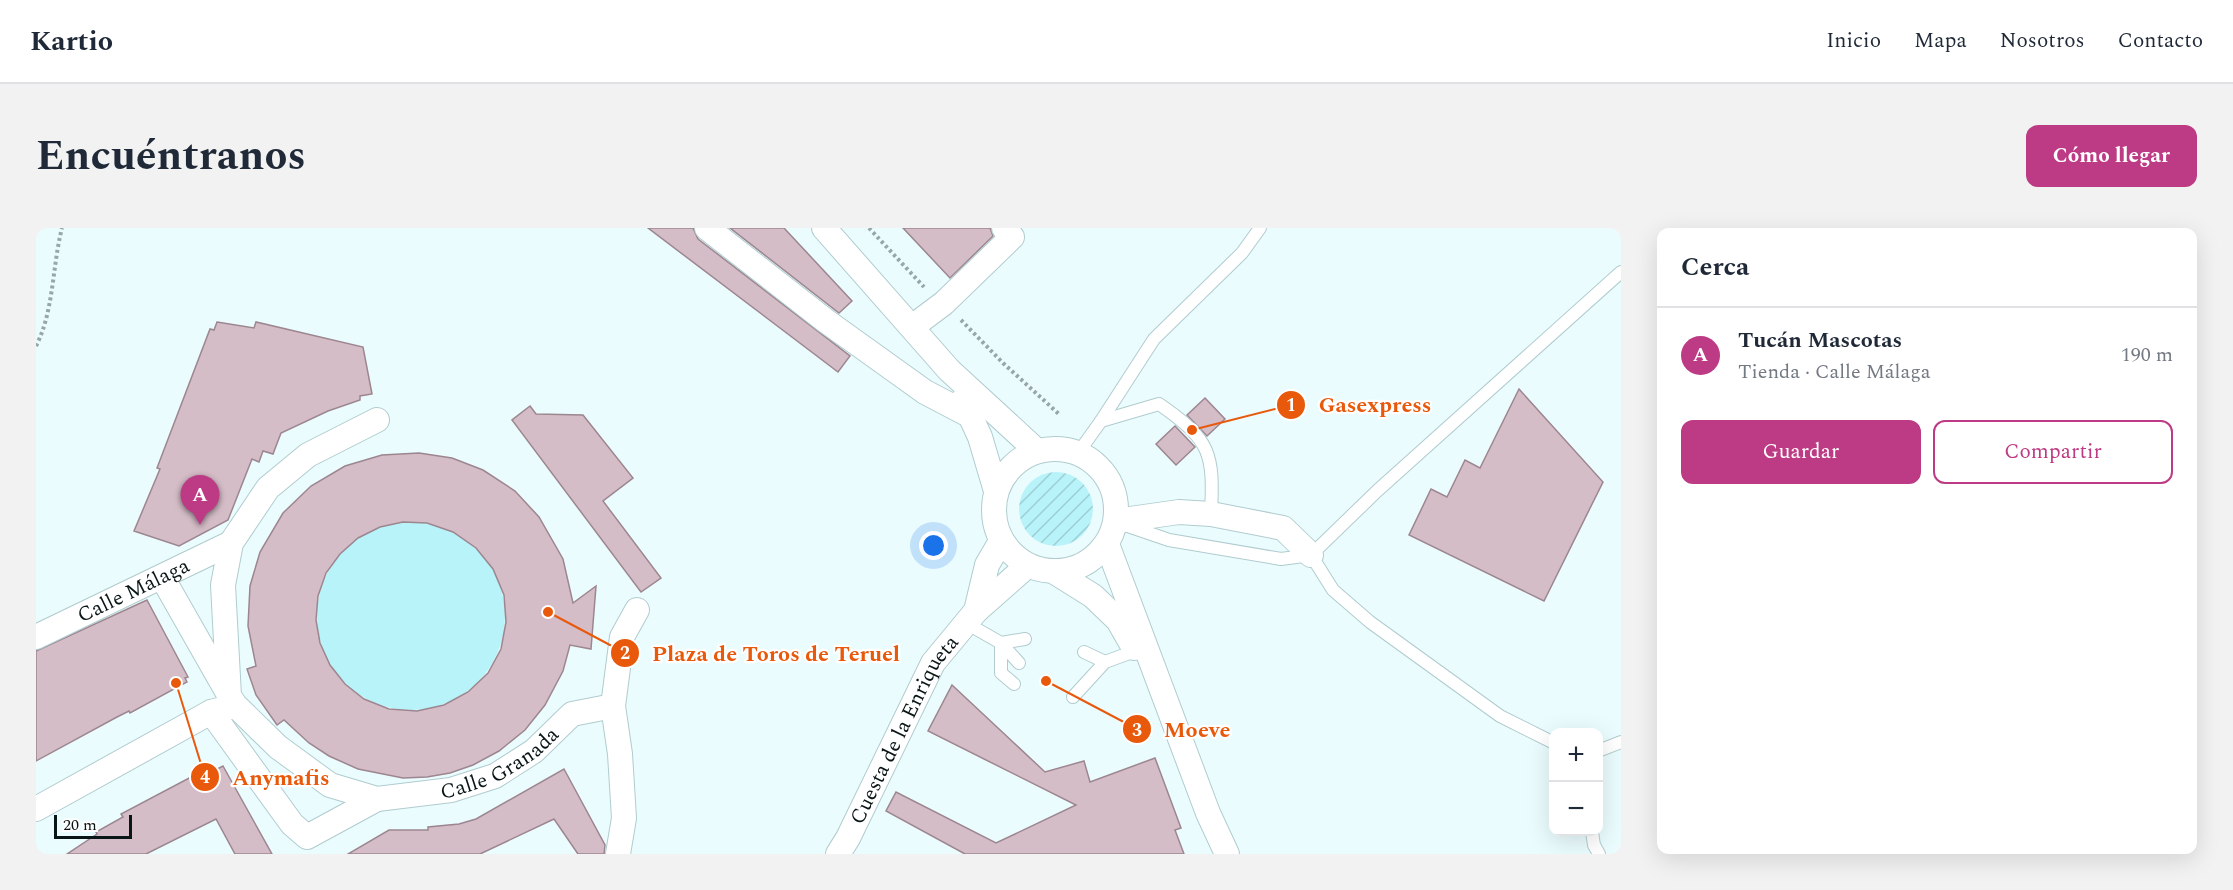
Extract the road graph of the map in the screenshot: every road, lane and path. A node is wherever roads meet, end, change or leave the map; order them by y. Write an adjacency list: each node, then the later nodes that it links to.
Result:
1 (62, 228): 10 (path)
2 (706, 228): 12 (street)
3 (824, 228): 9 (street)
4 (869, 228): 8 (path)
5 (1004, 228): 8 (street)
6 (1260, 228): 15 (lane)
7 (1621, 272): 24 (lane)
8 (944, 303): 9 (street); 13 (path)
9 (912, 327): 11 (street)
10 (36, 346)
11 (949, 370): 12 (street); 16 (street)
12 (969, 415): 18 (street)
13 (1060, 415)
14 (377, 420): 22 (street, Calle Málaga)
15 (1101, 421): 17 (lane); 19 (lane)
16 (1037, 451): 17 (street); 18 (street)
17 (1078, 453): 20 (street)
18 (996, 491): 21 (street)
19 (1211, 514): 20 (street); 24 (street)
20 (1116, 521): 23 (street); 24 (lane)
21 (1001, 541): 25 (street); 29 (street, Cuesta de la Enriqueta)
22 (231, 543): 27 (street, Calle Málaga); 40 (street, Calle Málaga)
23 (1107, 544): 26 (street); 41 (street)
24 (1311, 555): 44 (lane)
25 (1027, 566): 26 (street); 29 (street, Cuesta de la Enriqueta)
26 (1053, 572): 33 (street)
27 (162, 577): 30 (street, Calle Málaga); 40 (street, Calle Granada)
28 (637, 610): 42 (street)
29 (971, 617): 32 (lane); 51 (street, Cuesta de la Enriqueta)
30 (36, 637)
31 (1025, 639): 32 (lane)
32 (1001, 643): 36 (lane); 38 (lane)
33 (1136, 651): 35 (lane); 41 (street)
34 (1084, 652): 35 (lane)
35 (1106, 662): 37 (lane); 39 (lane)
36 (1019, 663)
37 (1078, 677)
38 (1014, 684)
39 (1073, 698)
40 (232, 700): 43 (street); 47 (street, Calle Granada)
41 (1167, 704): 52 (street)
42 (613, 706): 47 (street, Calle Granada); 50 (street)
43 (211, 712): 47 (street, Calle Granada); 48 (street)
44 (1549, 740)
45 (1621, 742): 46 (lane)
46 (1603, 749)
47 (377, 799)
48 (36, 809)
49 (1593, 836): 53 (lane)
50 (618, 854)
51 (838, 854)
52 (1227, 854)
53 (1599, 854)

